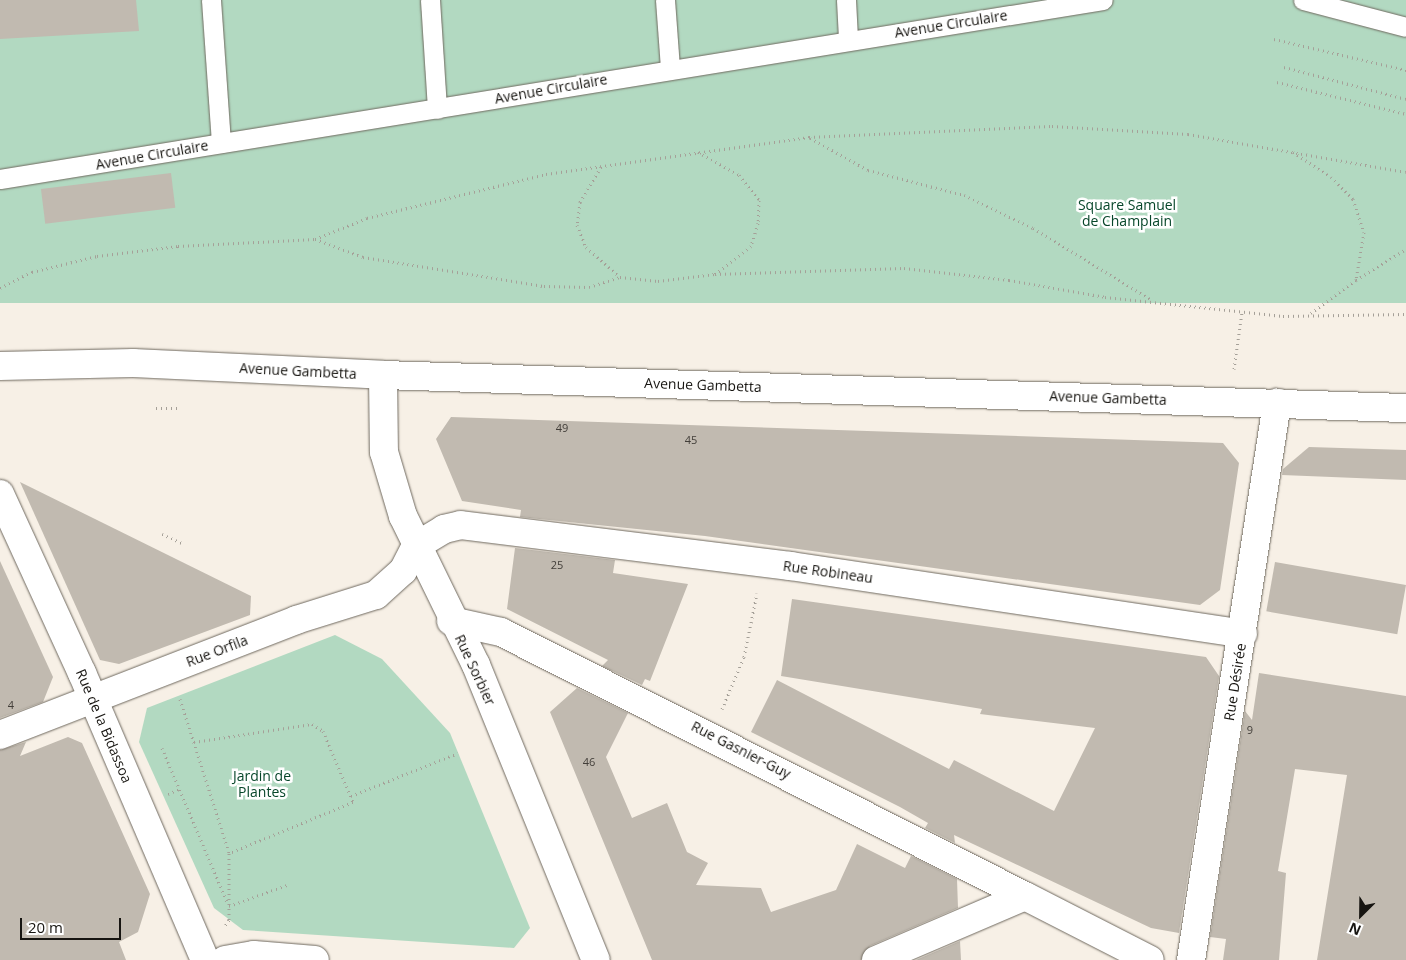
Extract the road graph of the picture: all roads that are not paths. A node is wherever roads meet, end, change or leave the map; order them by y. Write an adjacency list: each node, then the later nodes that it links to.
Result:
1 (211, 0): 13 (lane)
2 (430, 0): 12 (lane)
3 (664, 0): 11 (lane)
4 (846, 0): 10 (lane)
5 (1102, 0): 7 (lane, Avenue Circulaire)
6 (1303, 0): 9 (lane)
7 (1068, 2): 8 (lane, Avenue Circulaire)
8 (1007, 8): 10 (lane, Avenue Circulaire)
9 (1406, 27)
10 (848, 40): 11 (lane, Avenue Circulaire)
11 (670, 68): 12 (lane, Avenue Circulaire)
12 (437, 109): 13 (lane, Avenue Circulaire)
13 (221, 143): 14 (lane, Avenue Circulaire)
14 (0, 179)
15 (0, 366): 16 (street, Avenue Gambetta)
16 (383, 375): 17 (street, Avenue Gambetta); 20 (street, Rue Sorbier)
17 (1277, 403): 18 (street, Avenue Gambetta); 22 (street, Rue Désirée)
18 (1406, 408)
19 (0, 494): 23 (street, Rue de la Bidassoa)
20 (416, 546): 21 (street, Rue Sorbier); 22 (street, Rue Robineau); 23 (street, Rue Orfila)
21 (451, 621): 25 (street, Rue Gasnier-Guy); 29 (street, Rue Sorbier)
22 (1243, 634): 32 (street, Rue Désirée)
23 (93, 700): 24 (street, Rue Orfila); 26 (street, Rue de la Bidassoa)
24 (0, 735)
25 (1025, 896): 30 (street); 31 (street, Rue Gasnier-Guy)
26 (204, 960)
27 (225, 960): 28 (street)
28 (315, 960)
29 (596, 960)
30 (876, 960)
31 (1150, 960)
32 (1191, 960)

